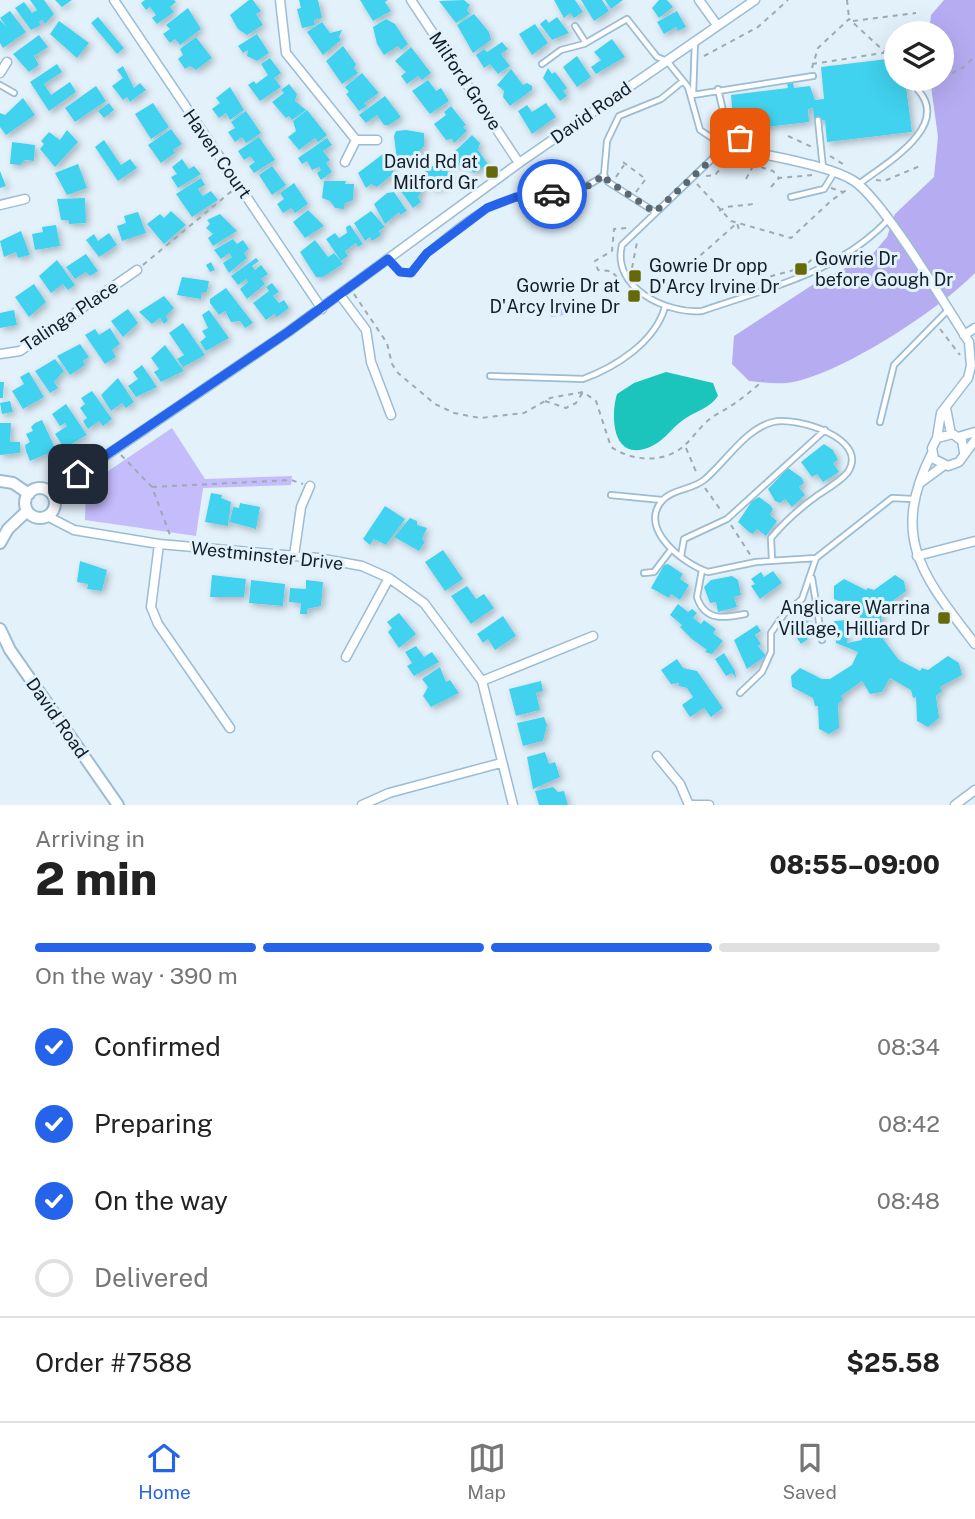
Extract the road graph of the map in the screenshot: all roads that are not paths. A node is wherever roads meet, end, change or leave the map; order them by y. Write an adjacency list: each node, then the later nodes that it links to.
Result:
1 (114, 0): 41 (street, Haven Court)
2 (280, 0): 22 (street)
3 (411, 0): 27 (street, Milford Grove)
4 (699, 0): 6 (street)
5 (755, 0): 6 (street, David Road)
6 (717, 25): 8 (street, David Road)
7 (575, 26): 9 (lane)
8 (695, 40): 10 (street, David Road); 20 (lane)
9 (586, 43): 10 (lane); 12 (lane)
10 (667, 61): 15 (lane); 27 (street, David Road)
11 (6, 62): 13 (street)
12 (542, 64)
13 (0, 73)
14 (813, 76): 17 (lane)
15 (683, 81): 20 (lane); 30 (lane)
16 (0, 85): 19 (lane)
17 (718, 89): 20 (lane); 25 (lane)
18 (918, 91): 31 (lane)
19 (14, 93)
20 (693, 95): 24 (lane)
21 (818, 120): 28 (lane)
22 (356, 140): 23 (street); 26 (street)
23 (377, 140)
24 (720, 144): 25 (street); 35 (lane)
25 (744, 151): 28 (street)
26 (345, 162)
27 (519, 163): 37 (street, David Road)
28 (823, 170): 29 (street)
29 (834, 173): 31 (street); 32 (lane)
30 (604, 175): 35 (lane); 37 (lane)
31 (858, 185): 36 (street)
32 (791, 197)
33 (25, 199): 34 (street)
34 (0, 205)
35 (655, 212): 40 (lane)
36 (888, 220): 40 (lane); 42 (street)
37 (388, 259): 39 (street, David Road)
38 (137, 270): 45 (street, Talinga Place)
39 (340, 295): 41 (street, David Road); 49 (street)
40 (665, 307): 47 (lane)
41 (322, 309): 62 (street, David Road)
42 (948, 310): 44 (street); 50 (lane)
43 (975, 328): 44 (street)
44 (964, 335): 46 (street)
45 (0, 355)
46 (973, 366): 48 (street)
47 (490, 376)
48 (946, 408): 53 (street); 54 (street)
49 (391, 415)
50 (880, 422)
51 (825, 430): 66 (lane); 75 (lane); 77 (lane)
52 (975, 432): 53 (street)
53 (955, 436): 54 (street); 56 (street)
54 (937, 438): 57 (street)
55 (975, 440): 56 (street)
56 (964, 452): 58 (street)
57 (932, 453): 58 (street); 60 (street)
58 (943, 466): 60 (street)
59 (0, 481): 63 (street)
60 (920, 483): 65 (street)
61 (310, 486): 73 (street)
62 (51, 493): 63 (street); 68 (street)
63 (29, 494): 67 (street)
64 (611, 495): 66 (lane)
65 (913, 499): 74 (street); 76 (lane)
66 (662, 500): 72 (lane)
67 (27, 511): 68 (street); 70 (street)
68 (47, 516): 71 (street, Westminster Drive)
69 (975, 541): 74 (street)
70 (0, 544)
71 (159, 544): 73 (street, Westminster Drive); 90 (street)
72 (670, 551): 75 (lane); 79 (lane)
73 (294, 556): 81 (street, Westminster Drive)
74 (916, 556): 85 (street)
75 (681, 557): 78 (lane)
76 (816, 558): 77 (lane); 80 (lane)
77 (772, 561): 78 (lane)
78 (702, 570): 82 (lane)
79 (644, 573)
80 (811, 577): 86 (lane); 89 (lane)
81 (389, 578): 87 (street); 88 (street, Westminster Drive)
82 (746, 614)
83 (0, 629): 94 (street, David Road)
84 (593, 636): 88 (street)
85 (974, 639)
86 (822, 640)
87 (346, 657)
88 (482, 681): 92 (street, Westminster Drive)
89 (740, 693)
90 (230, 728)
91 (657, 756): 97 (street)
92 (501, 763): 95 (street); 96 (street, Westminster Drive)
93 (975, 790): 99 (street)
94 (118, 805)
95 (362, 805)
96 (513, 805)
97 (689, 805): 98 (street)
98 (709, 805)
99 (955, 805)

